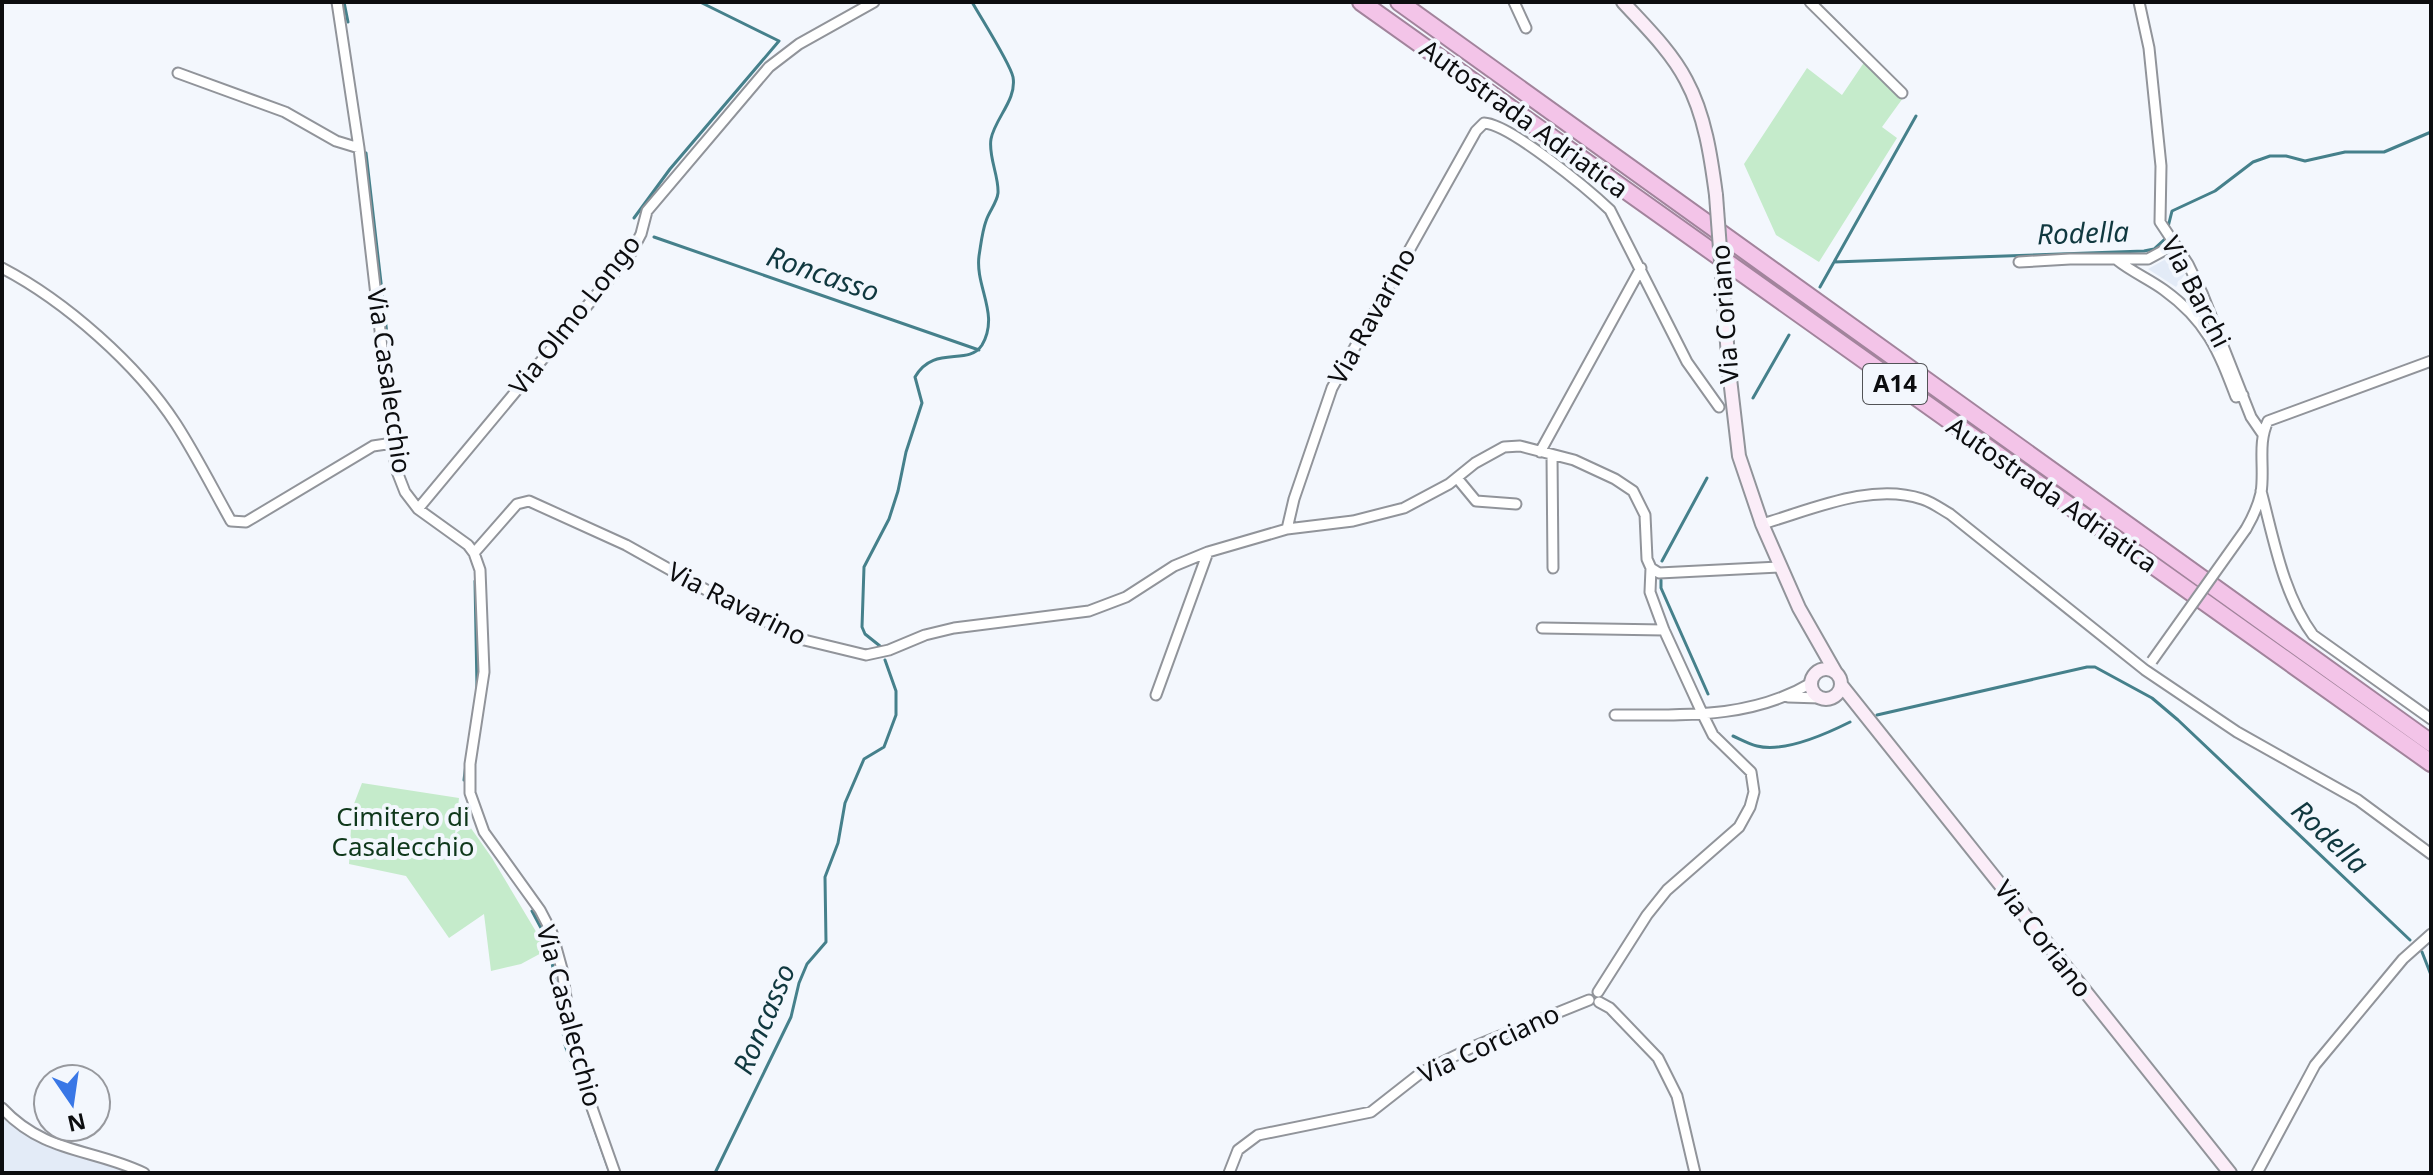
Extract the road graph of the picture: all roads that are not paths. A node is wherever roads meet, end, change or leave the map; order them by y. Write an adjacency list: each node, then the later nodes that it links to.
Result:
1 (337, 2): 13 (street, Via Casalecchio)
2 (874, 2): 29 (street, Via Olmo Longo)
3 (1361, 2): 52 (highway, Autostrada Adriatica / A14)
4 (1399, 2): 51 (highway, Autostrada Adriatica / A14)
5 (1514, 2): 9 (street)
6 (1623, 2): 30 (main road, Via Coriano, bridge)
7 (1810, 2): 11 (street)
8 (2139, 2): 14 (street, Via Barchi)
9 (1526, 28)
10 (178, 73): 13 (street)
11 (1902, 93)
12 (1492, 123): 18 (street, Via Coriano); 31 (street, Via Ravarino)
13 (359, 148): 23 (street, Via Casalecchio)
14 (2169, 238): 15 (street); 20 (street, Via Barchi)
15 (2117, 260): 16 (street); 20 (street)
16 (2019, 262)
17 (2, 268): 23 (street)
18 (1641, 268): 21 (street, Via Coriano); 24 (street)
19 (2431, 361): 22 (street)
20 (2243, 395): 22 (street, Via Barchi)
21 (1719, 407)
22 (2262, 433): 27 (street)
23 (393, 443): 29 (street, Via Casalecchio)
24 (1540, 452): 25 (street, Via Ravarino); 26 (street, Via Ravarino)
25 (1552, 455): 35 (street); 36 (street, Via Ravarino)
26 (1457, 478): 28 (street); 31 (street, Via Ravarino)
27 (2261, 491): 40 (street, bridge); 50 (street)
28 (1516, 504)
29 (418, 509): 33 (street, Via Casalecchio)
30 (1762, 524): 34 (main road, Via Coriano); 40 (street)
31 (1287, 529): 32 (street, Via Ravarino)
32 (1208, 552): 33 (street, Via Ravarino); 44 (street)
33 (474, 553): 60 (street, Via Casalecchio)
34 (1779, 567): 36 (street); 39 (main road, Via Coriano)
35 (1553, 568)
36 (1651, 568): 38 (street, Via Ravarino)
37 (1542, 628): 38 (street)
38 (1664, 630): 49 (street, Via Ravarino)
39 (1814, 637): 41 (main road, Via Coriano); 42 (main road, Via Coriano)
40 (2149, 666): 53 (street)
41 (1836, 673): 42 (main road); 43 (main road)
42 (1813, 678): 45 (street); 46 (main road)
43 (1842, 686): 46 (main road); 47 (main road, Via Coriano)
44 (1156, 695)
45 (1788, 697): 46 (street); 49 (street)
46 (1825, 699): 47 (main road)
47 (1860, 707): 58 (main road, Via Coriano)
48 (1615, 715): 49 (street)
49 (1703, 715): 55 (street, Via Ravarino)
50 (2431, 719)
51 (2431, 743)
52 (2431, 763)
53 (2431, 854)
54 (2431, 934): 57 (street)
55 (1595, 998): 61 (street, Via Corciano); 62 (street)
56 (2, 1108): 59 (street)
57 (2259, 1171)
58 (2228, 1172)
59 (144, 1173)
60 (615, 1173)
61 (1229, 1173)
62 (1695, 1173)

